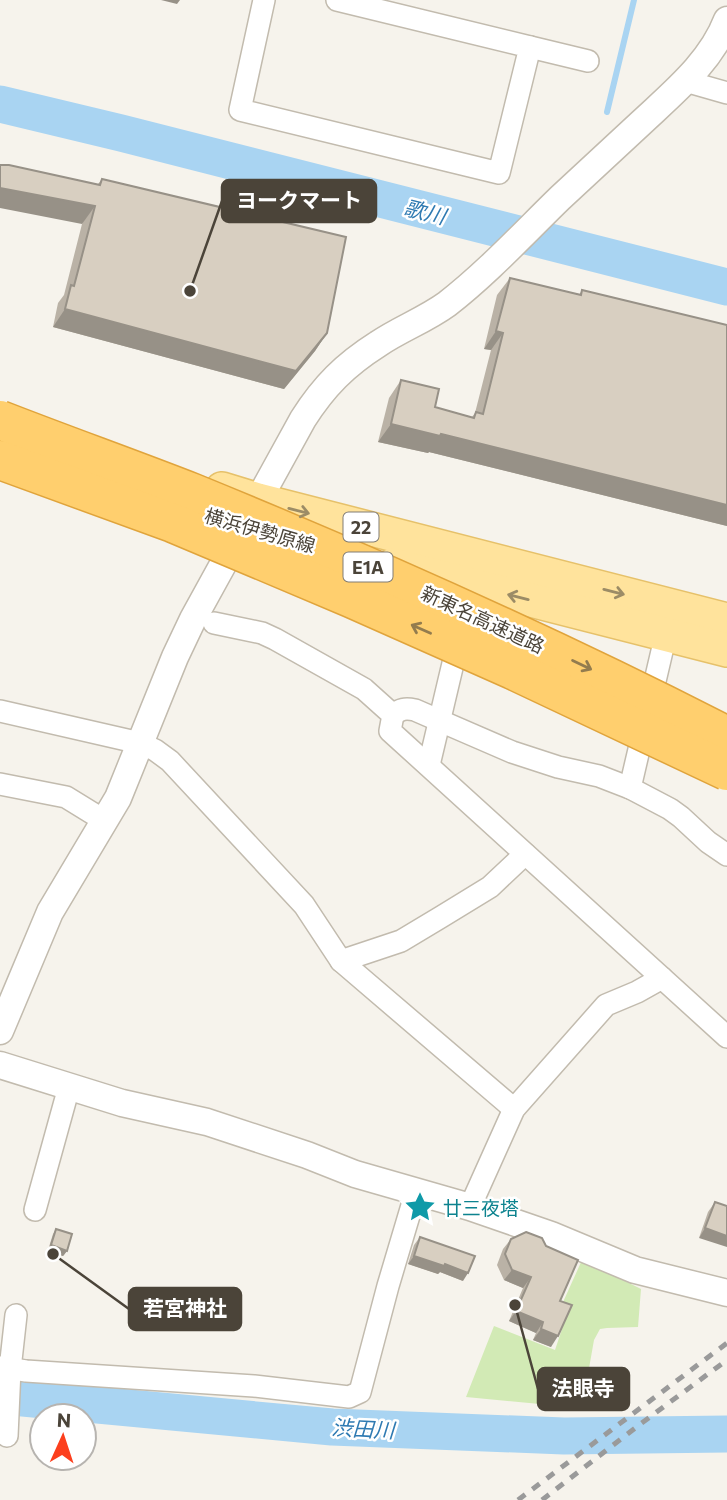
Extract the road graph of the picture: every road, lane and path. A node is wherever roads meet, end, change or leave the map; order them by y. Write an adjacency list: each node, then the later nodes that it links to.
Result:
1 (264, 0): 5 (street)
2 (337, 0): 3 (street)
3 (401, 7): 5 (street)
4 (727, 20): 6 (street)
5 (530, 47): 7 (street)
6 (720, 47): 8 (street)
7 (588, 61)
8 (685, 81): 9 (street); 13 (street)
9 (727, 93)
10 (0, 419): 13 (main road, 横浜伊勢原線 / 22); 22 (highway, 新東名高速道路 / E1A, one-way to 22, bridge)
11 (0, 448): 13 (main road, 横浜伊勢原線 / 22)
12 (0, 460): 25 (highway, 新東名高速道路 / E1A, one-way to 12, bridge)
13 (250, 514): 14 (main road, 横浜伊勢原線 / 22); 15 (main road, 横浜伊勢原線 / 22, one-way to 15); 23 (street)
14 (472, 585): 17 (main road, 横浜伊勢原線 / 22, one-way to 14); 21 (street)
15 (727, 621)
16 (214, 623): 20 (street)
17 (666, 634): 18 (main road, 横浜伊勢原線 / 22); 27 (street)
18 (727, 650)
19 (0, 711): 23 (street)
20 (393, 715): 21 (street); 24 (street)
21 (439, 721): 24 (street); 27 (street)
22 (727, 736)
23 (140, 743): 28 (street); 31 (street)
24 (429, 765): 29 (street)
25 (727, 771)
26 (0, 785): 28 (street)
27 (630, 788): 30 (street)
28 (105, 821): 33 (street)
29 (525, 854): 31 (street); 32 (street)
30 (727, 855)
31 (341, 961): 37 (street)
32 (662, 978): 34 (street); 37 (street)
33 (0, 1031)
34 (727, 1037)
35 (0, 1065): 36 (street)
36 (69, 1087): 38 (street); 40 (street)
37 (514, 1109): 39 (street)
38 (416, 1192): 39 (street); 43 (street)
39 (470, 1207): 41 (street)
40 (35, 1210)
41 (727, 1293)
42 (16, 1315): 43 (street)
43 (7, 1370): 44 (street)
44 (7, 1436)

